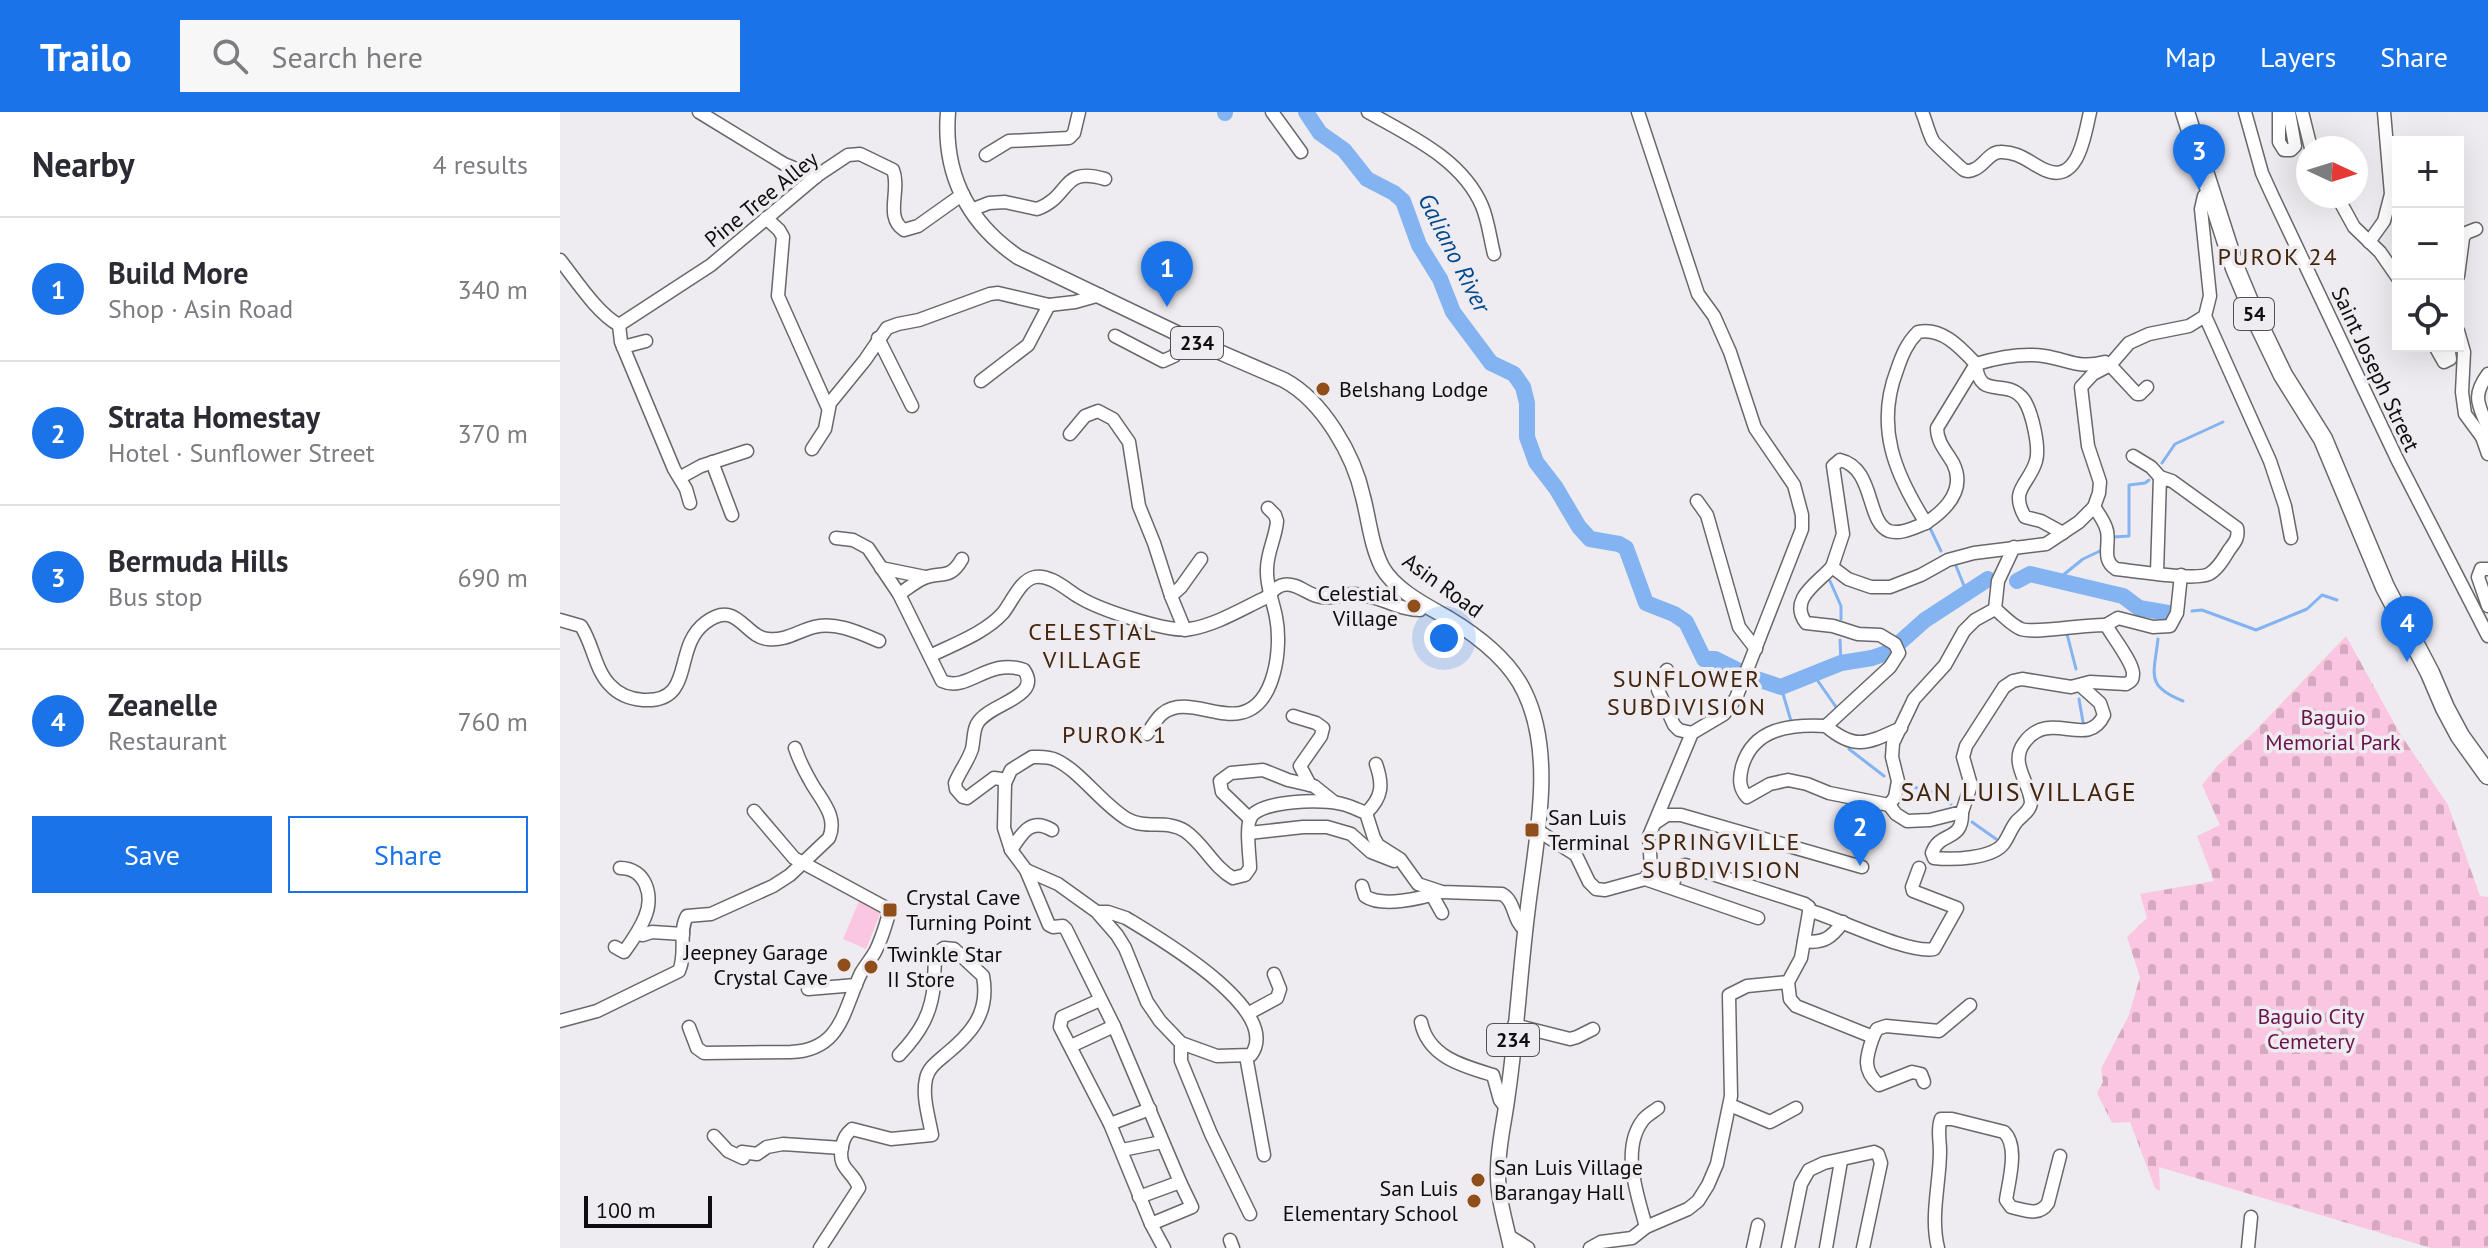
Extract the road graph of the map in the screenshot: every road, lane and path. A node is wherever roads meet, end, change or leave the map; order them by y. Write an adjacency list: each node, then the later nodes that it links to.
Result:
1 (699, 112): 18 (street)
2 (948, 112): 21 (main road, Asin Road / 234)
3 (1079, 112): 17 (street)
4 (1272, 112): 16 (street)
5 (1368, 112): 28 (street)
6 (1638, 112): 88 (street)
7 (1922, 112): 8 (street)
8 (2090, 112)
9 (2185, 112): 20 (highway, 54)
10 (2245, 112): 86 (street, Saint Joseph Street)
11 (2279, 112): 12 (street)
12 (2289, 112)
13 (2302, 112): 15 (street)
14 (2384, 112): 27 (street)
15 (2308, 136)
16 (1301, 152)
17 (986, 155)
18 (816, 177): 21 (street, Pine Tree Alley); 24 (street, Pine Tree Alley)
19 (1105, 179): 23 (street)
20 (2209, 192): 33 (street); 99 (highway, 54)
21 (963, 194): 23 (main road, Asin Road / 234)
22 (2344, 208): 27 (street)
23 (971, 210): 31 (main road, Asin Road / 234)
24 (766, 218): 34 (street, Pine Tree Alley); 49 (street)
25 (2476, 229): 26 (street)
26 (2464, 236)
27 (2369, 242): 30 (street)
28 (1494, 254)
29 (560, 260): 34 (street)
30 (2392, 268)
31 (1100, 295): 32 (street); 37 (main road, Asin Road / 234)
32 (1049, 305): 36 (street); 46 (street)
33 (2205, 316): 43 (street); 67 (street)
34 (619, 325): 39 (street)
35 (1115, 336): 37 (street)
36 (878, 338): 48 (street); 49 (street)
37 (1187, 338): 80 (main road, Asin Road / 234)
38 (646, 341): 39 (street)
39 (623, 347): 57 (street)
40 (2438, 352): 41 (street)
41 (2449, 352)
42 (2464, 352): 51 (street)
43 (2113, 362): 44 (street); 47 (street); 61 (street)
44 (1976, 364): 64 (street); 64 (street); 65 (street)
45 (2488, 374): 51 (street)
46 (981, 381)
47 (2147, 387)
48 (912, 406)
49 (828, 408): 52 (street)
50 (1070, 434): 78 (street)
51 (2482, 437): 54 (street)
52 (812, 449)
53 (747, 451): 56 (street)
54 (2488, 454)
55 (2133, 456): 58 (street)
56 (712, 462): 57 (street); 63 (street)
57 (681, 477): 60 (street)
58 (2160, 477): 74 (street); 75 (street)
59 (1697, 501): 88 (street)
60 (690, 503)
61 (2094, 507): 65 (street); 74 (street)
62 (1268, 508): 79 (street)
63 (732, 515)
64 (1926, 523): 71 (street)
65 (2063, 533): 68 (street)
66 (836, 538): 72 (street)
67 (2291, 538)
68 (2014, 547): 71 (street); 82 (street)
69 (962, 559): 76 (street)
70 (1201, 559): 78 (street)
71 (1832, 567): 93 (street)
72 (881, 568): 76 (street); 77 (street)
73 (2488, 569): 81 (street)
74 (2157, 573): 75 (street)
75 (2181, 575): 84 (street)
76 (925, 577): 77 (street)
77 (899, 594): 89 (street)
78 (1171, 596): 85 (street)
79 (1270, 596): 80 (street); 85 (street); 96 (street)
80 (1424, 605): 110 (main road, Asin Road / 234)
81 (2488, 606)
82 (1995, 609): 84 (street); 94 (street)
83 (560, 620): 87 (street)
84 (2106, 625): 91 (street)
85 (1185, 630): 89 (street)
86 (2488, 636)
87 (879, 641)
88 (1754, 653): 95 (street)
89 (930, 656): 100 (street)
90 (1667, 670): 95 (street)
91 (2081, 686): 105 (street); 105 (street)
92 (1293, 716): 101 (street)
93 (1826, 726): 94 (street); 103 (street)
94 (1901, 728): 103 (street)
95 (1692, 733): 108 (street)
96 (1147, 734)
97 (795, 748): 114 (street)
98 (1376, 764): 106 (street)
99 (2488, 775)
100 (1005, 783): 111 (street); 112 (street)
101 (1310, 785): 102 (street); 107 (street)
102 (1334, 802): 106 (street); 107 (street)
103 (1889, 805): 105 (street)
104 (754, 811): 114 (street)
105 (1962, 812)
106 (1366, 813): 113 (street)
107 (1250, 819): 111 (street)
108 (1653, 825): 115 (street); 119 (street)
109 (1052, 830): 112 (street)
110 (1537, 830): 119 (street); 128 (main road, Asin Road / 234)
111 (1249, 833): 113 (street)
112 (1011, 850): 118 (street)
113 (1401, 860): 122 (street)
114 (802, 864): 130 (street); 135 (street)
115 (1862, 867)
116 (620, 868): 129 (street)
117 (1919, 868): 127 (street)
118 (1026, 870): 124 (street); 137 (street)
119 (1645, 879): 121 (street)
120 (1362, 886): 122 (street)
121 (1672, 887): 123 (street); 126 (street)
122 (1437, 893): 125 (street); 128 (street)
123 (1812, 910): 127 (street); 131 (street)
124 (1097, 912): 139 (street); 147 (street)
125 (1442, 913)
126 (1758, 918)
127 (1843, 922): 131 (street)
128 (1525, 930): 142 (main road, Asin Road / 234)
129 (637, 934): 130 (street); 132 (street)
130 (683, 934): 140 (street)
131 (1804, 941): 134 (street)
132 (615, 947)
133 (1274, 974): 139 (street)
134 (1788, 982): 146 (street); 152 (street)
135 (856, 985): 136 (street); 144 (street)
136 (808, 989)
137 (1100, 1000): 143 (street); 148 (street)
138 (1970, 1005): 146 (street)
139 (1249, 1013): 150 (street)
140 (560, 1021)
141 (1421, 1022): 153 (street)
142 (1514, 1025): 145 (street); 153 (main road, Asin Road / 234)
143 (1114, 1026): 148 (street); 156 (street)
144 (689, 1027)
145 (1593, 1029)
146 (1873, 1037): 151 (street)
147 (1181, 1043): 150 (street); 167 (street)
148 (1071, 1046): 157 (street)
149 (899, 1055): 160 (street)
150 (1246, 1056): 162 (street)
151 (1924, 1082)
152 (1730, 1105): 155 (street); 171 (street)
153 (1506, 1108): 172 (main road, Asin Road / 234)
154 (1658, 1108): 171 (street)
155 (1796, 1108)
156 (1150, 1109): 157 (street); 159 (street)
157 (1110, 1124): 161 (street)
158 (714, 1136): 160 (street)
159 (1162, 1142): 161 (street); 165 (street)
160 (842, 1148): 173 (street)
161 (1122, 1150): 166 (street)
162 (1264, 1155)
163 (2060, 1156): 181 (street)
164 (1841, 1161): 178 (street); 179 (street); 180 (street)
165 (1180, 1182): 166 (street); 169 (street)
166 (1139, 1197): 169 (street)
167 (1250, 1214)
168 (2251, 1217): 182 (street)
169 (1151, 1224): 174 (street)
170 (1758, 1225): 177 (street)
171 (1646, 1227): 176 (street)
172 (1510, 1242): 175 (street)
173 (820, 1248)
174 (1164, 1248)
175 (1528, 1248)
176 (1590, 1248)
177 (1753, 1248)
178 (1788, 1248)
179 (1826, 1248)
180 (1863, 1248)
181 (1938, 1248)
182 (2248, 1248)

